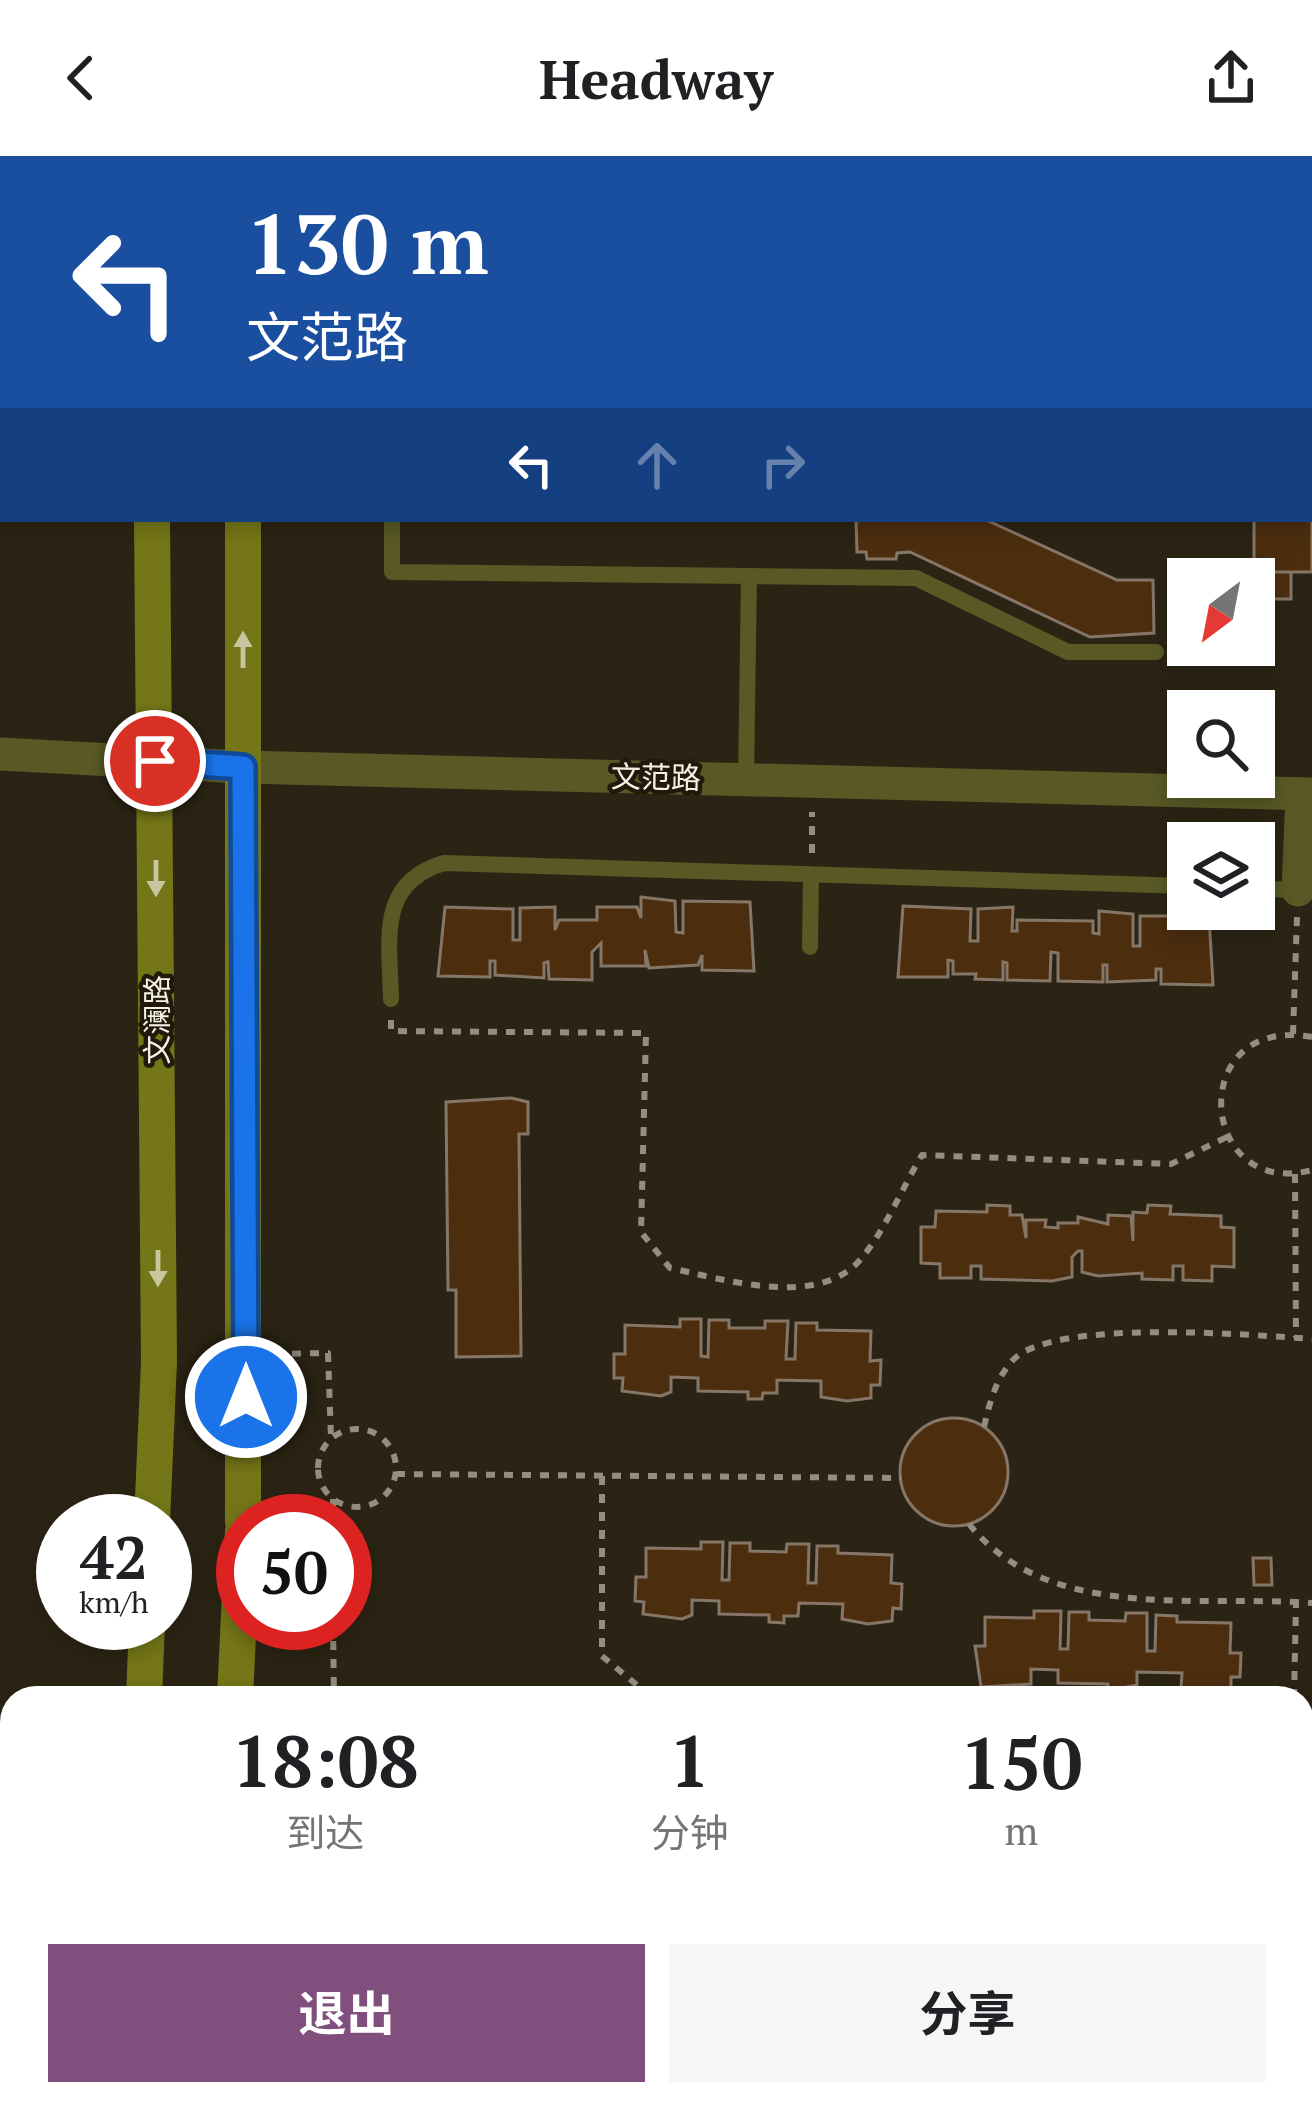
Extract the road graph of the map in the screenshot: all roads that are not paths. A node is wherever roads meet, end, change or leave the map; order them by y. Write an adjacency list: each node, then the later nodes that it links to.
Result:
1 (152, 522): 7 (main road, 文澜路)
2 (242, 522): 8 (main road, one-way to 2)
3 (392, 522): 4 (lane)
4 (749, 576): 5 (lane); 9 (lane)
5 (1156, 652)
6 (0, 754): 7 (street, 文范路)
7 (155, 761): 8 (street, 文范路); 17 (main road, 文澜路, one-way to 17)
8 (243, 767): 9 (street, 文范路); 18 (main road)
9 (746, 779): 10 (street, 文范路)
10 (1307, 794): 14 (street)
11 (812, 874): 12 (lane); 15 (lane); 16 (lane)
12 (1167, 885)
13 (1275, 889): 14 (lane)
14 (1305, 890)
15 (810, 947)
16 (392, 999)
17 (153, 1494)
18 (244, 1494)
19 (146, 1650): 21 (main road)
20 (237, 1650): 22 (main road)
21 (144, 1686)
22 (236, 1686)

